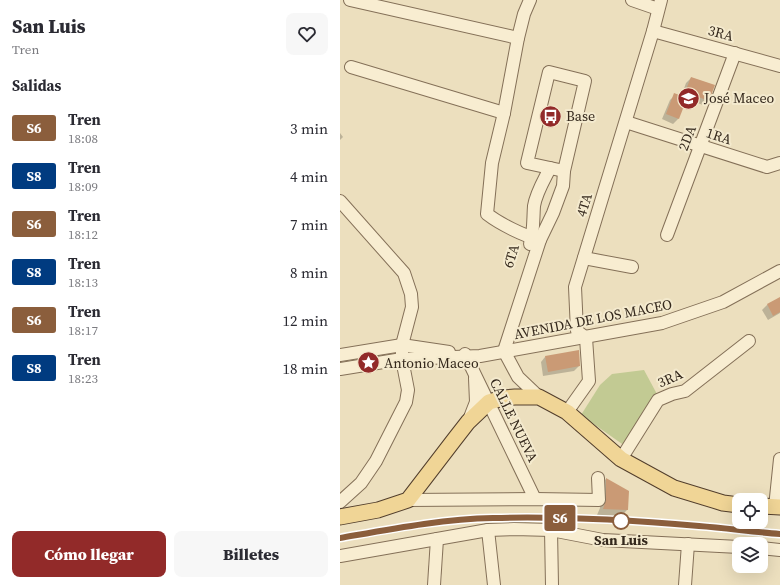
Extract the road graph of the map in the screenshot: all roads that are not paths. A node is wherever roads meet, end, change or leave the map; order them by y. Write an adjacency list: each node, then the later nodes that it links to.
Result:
1 (350, 0): 6 (street)
2 (530, 0): 6 (street)
3 (632, 0): 4 (street)
4 (659, 4): 5 (street, 4TA)
5 (653, 31): 7 (street, 3RA); 11 (street, 4TA)
6 (518, 38): 10 (street)
7 (735, 53): 8 (street, 3RA); 12 (street, 2DA)
8 (780, 66)
9 (351, 67): 10 (street)
10 (504, 113): 18 (street)
11 (626, 122): 12 (street, 1RA); 19 (street, 4TA)
12 (700, 145): 13 (street, 1RA); 17 (street, 2DA)
13 (780, 163)
14 (550, 168): 15 (street); 15 (street, 6TA); 18 (street, 6TA)
15 (564, 171): 18 (street, 6TA)
16 (340, 201): 24 (street)
17 (667, 235)
18 (536, 239): 25 (street, 6TA)
19 (584, 258): 20 (street); 22 (street, 4TA)
20 (632, 267)
21 (780, 271): 22 (street, AVENIDA DE LOS MACEO)
22 (586, 338): 25 (street, AVENIDA DE LOS MACEO); 33 (street, 4TA)
23 (749, 341): 35 (street, 3RA)
24 (402, 345): 26 (street, AVENIDA DE LOS MACEO); 27 (street, AVENIDA DE LOS MACEO); 28 (street)
25 (501, 352): 27 (street, AVENIDA DE LOS MACEO); 31 (street)
26 (340, 354)
27 (466, 356): 28 (street, AVENIDA DE LOS MACEO); 30 (street, CALLE NUEVA)
28 (402, 359): 29 (street, AVENIDA DE LOS MACEO); 40 (street)
29 (340, 370)
30 (475, 373): 32 (street, CALLE NUEVA); 34 (street)
31 (539, 397): 32 (main road); 33 (main road)
32 (489, 402): 34 (main road); 38 (street, CALLE NUEVA)
33 (567, 412): 35 (main road)
34 (468, 422): 39 (main road)
35 (621, 459): 41 (main road)
36 (780, 459): 42 (street)
37 (598, 478): 38 (street)
38 (535, 499): 39 (street)
39 (408, 500): 43 (main road)
40 (340, 502)
41 (732, 504)
42 (772, 507)
43 (340, 517)
44 (488, 530): 45 (street); 46 (street); 53 (street)
45 (551, 530): 47 (street); 54 (street)
46 (437, 539): 51 (street); 52 (street)
47 (688, 544): 48 (street); 55 (street)
48 (732, 547)
49 (768, 549): 50 (street)
50 (780, 550)
51 (340, 556)
52 (434, 585)
53 (494, 585)
54 (552, 585)
55 (685, 585)

